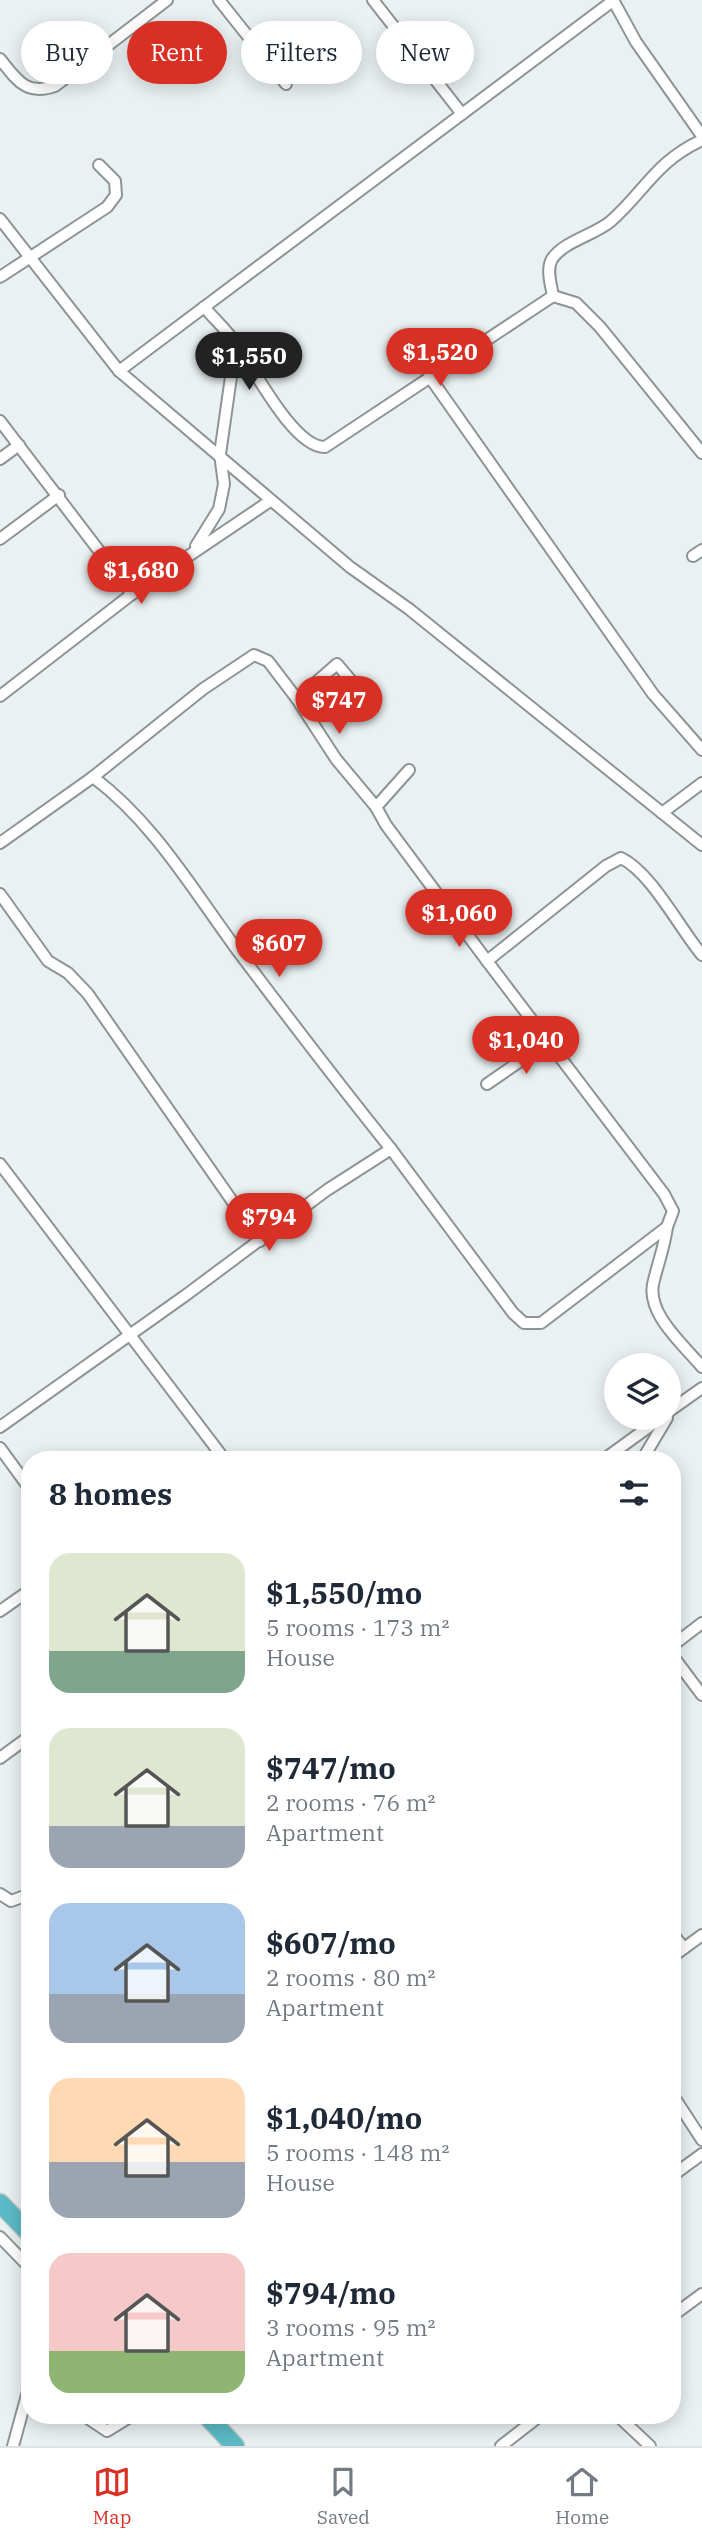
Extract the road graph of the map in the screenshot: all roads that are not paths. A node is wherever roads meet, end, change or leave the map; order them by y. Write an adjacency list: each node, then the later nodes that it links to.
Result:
1 (167, 0): 6 (street)
2 (219, 0): 5 (street)
3 (373, 0): 7 (street)
4 (613, 0): 7 (street); 8 (street)
5 (241, 28)
6 (0, 59)
7 (462, 114): 14 (street)
8 (702, 138): 13 (street)
9 (99, 165): 11 (street)
10 (0, 219): 11 (street)
11 (30, 257): 12 (street); 16 (street)
12 (0, 277)
13 (553, 296): 17 (street); 20 (street)
14 (204, 307): 15 (street); 16 (street)
15 (236, 342): 17 (street); 21 (street)
16 (120, 371): 21 (street)
17 (429, 376): 31 (street)
18 (0, 421): 19 (street)
19 (19, 445): 22 (street); 23 (street)
20 (702, 453)
21 (220, 454): 24 (street); 26 (street)
22 (0, 459)
23 (59, 495): 25 (street); 27 (street)
24 (270, 501): 26 (street); 36 (street)
25 (0, 539)
26 (194, 549): 27 (street)
27 (132, 594): 29 (street)
28 (359, 690): 30 (street)
29 (0, 696)
30 (296, 699): 33 (street); 35 (street)
31 (702, 750)
32 (409, 770): 35 (street)
33 (93, 777): 37 (street); 44 (street)
34 (702, 783): 36 (street)
35 (376, 807): 41 (street)
36 (662, 813): 38 (street)
37 (0, 843)
38 (702, 845)
39 (0, 894): 47 (street)
40 (702, 956): 41 (street)
41 (487, 961): 42 (street)
42 (548, 1042): 43 (street); 46 (street)
43 (487, 1084)
44 (391, 1149): 46 (street); 47 (street)
45 (0, 1164): 48 (street)
46 (667, 1227): 49 (street)
47 (260, 1241): 48 (street)
48 (131, 1332): 52 (street); 56 (street)
49 (702, 1367)
50 (702, 1388): 51 (street)
51 (681, 1405)
52 (0, 1427)
53 (644, 1430): 57 (street)
54 (660, 1430): 58 (street)
55 (0, 1448): 59 (street)
56 (218, 1451)
57 (615, 1451)
58 (647, 1451)
59 (21, 1477)
60 (21, 1596): 61 (street)
61 (0, 1611)
62 (702, 1623): 63 (street)
63 (681, 1639)
64 (681, 1667): 65 (street)
65 (702, 1695)
66 (21, 1743): 67 (street)
67 (0, 1758)
68 (0, 1894): 69 (street)
69 (21, 1897)
70 (702, 1935): 72 (street)
71 (681, 1944): 72 (street)
72 (684, 1948): 73 (street)
73 (681, 1950)
74 (681, 2108): 75 (street)
75 (702, 2140)
76 (702, 2154): 77 (street)
77 (681, 2169)
78 (0, 2203): 79 (highway)
79 (21, 2225)
80 (0, 2237): 81 (street)
81 (21, 2259)
82 (702, 2294): 83 (street)
83 (681, 2309)
84 (21, 2417): 90 (street)
85 (96, 2424): 86 (street)
86 (118, 2424)
87 (214, 2424): 91 (highway)
88 (522, 2424): 92 (street)
89 (627, 2424): 93 (street)
90 (13, 2446)
91 (235, 2446)
92 (501, 2446)
93 (650, 2446)

